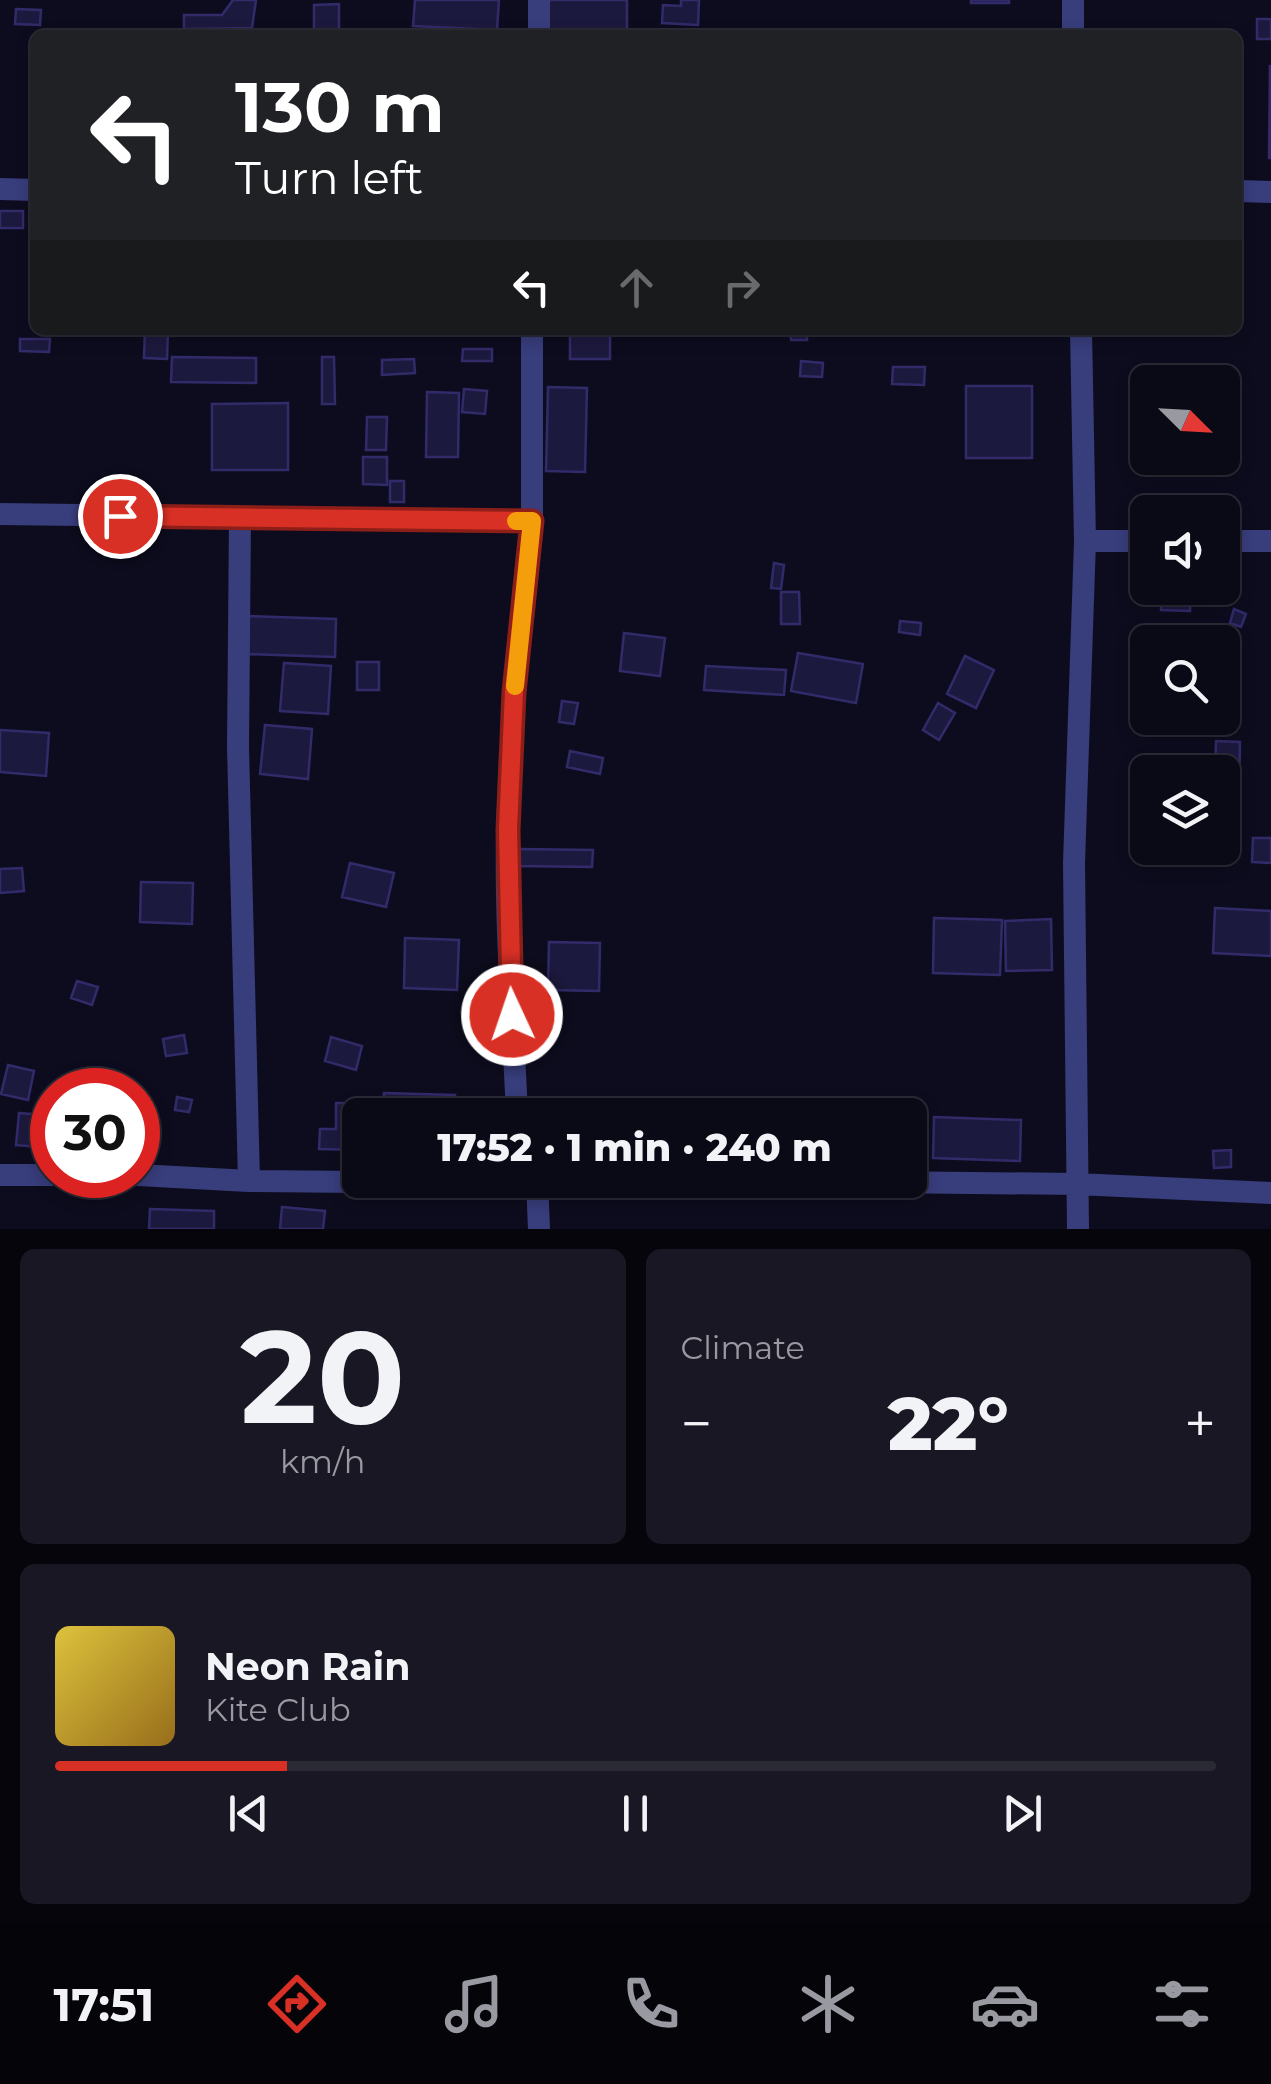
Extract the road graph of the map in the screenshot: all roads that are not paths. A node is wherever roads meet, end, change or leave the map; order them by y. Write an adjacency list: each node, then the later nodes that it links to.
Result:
1 (539, 0): 3 (street)
2 (1074, 0): 4 (street)
3 (539, 30)
4 (1073, 30)
5 (0, 189): 6 (street)
6 (30, 190)
7 (1242, 191): 8 (street)
8 (1271, 192)
9 (532, 335): 13 (street)
10 (1081, 335): 15 (street)
11 (0, 514): 12 (street)
12 (240, 518): 13 (street); 22 (street)
13 (532, 521): 18 (street)
14 (1271, 540): 17 (street)
15 (1084, 541): 16 (street); 25 (street)
16 (1130, 541)
17 (1240, 541)
18 (516, 1098)
19 (0, 1175): 20 (street)
20 (30, 1175)
21 (160, 1175): 22 (street)
22 (249, 1181): 23 (street)
23 (342, 1182)
24 (927, 1182): 25 (street)
25 (1077, 1184): 26 (street); 29 (street)
26 (1271, 1192)
27 (538, 1198): 28 (street)
28 (539, 1229)
29 (1078, 1229)

